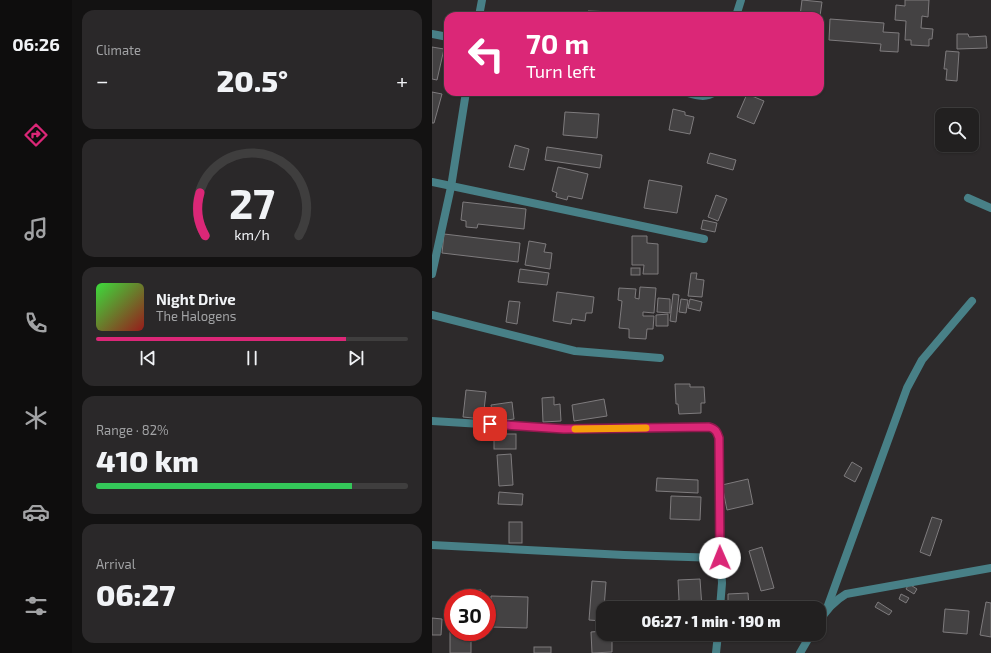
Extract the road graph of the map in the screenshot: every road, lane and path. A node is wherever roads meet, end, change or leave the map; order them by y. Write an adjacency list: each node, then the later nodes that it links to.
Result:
1 (482, 0): 3 (street)
2 (741, 0): 4 (street)
3 (480, 12)
4 (737, 12)
5 (432, 34): 6 (street)
6 (444, 36)
7 (465, 96): 9 (street)
8 (432, 182): 9 (street)
9 (451, 187): 12 (street); 13 (street)
10 (968, 198): 11 (street)
11 (991, 208)
12 (704, 239)
13 (432, 274)
14 (972, 301): 22 (street)
15 (432, 315): 16 (street)
16 (660, 358)
17 (432, 421): 19 (street)
18 (432, 544): 19 (street)
19 (720, 558): 21 (street)
20 (991, 568): 22 (street)
21 (721, 601)
22 (827, 608)
23 (717, 641): 25 (street)
24 (808, 641): 26 (street)
25 (716, 653)
26 (800, 653)

